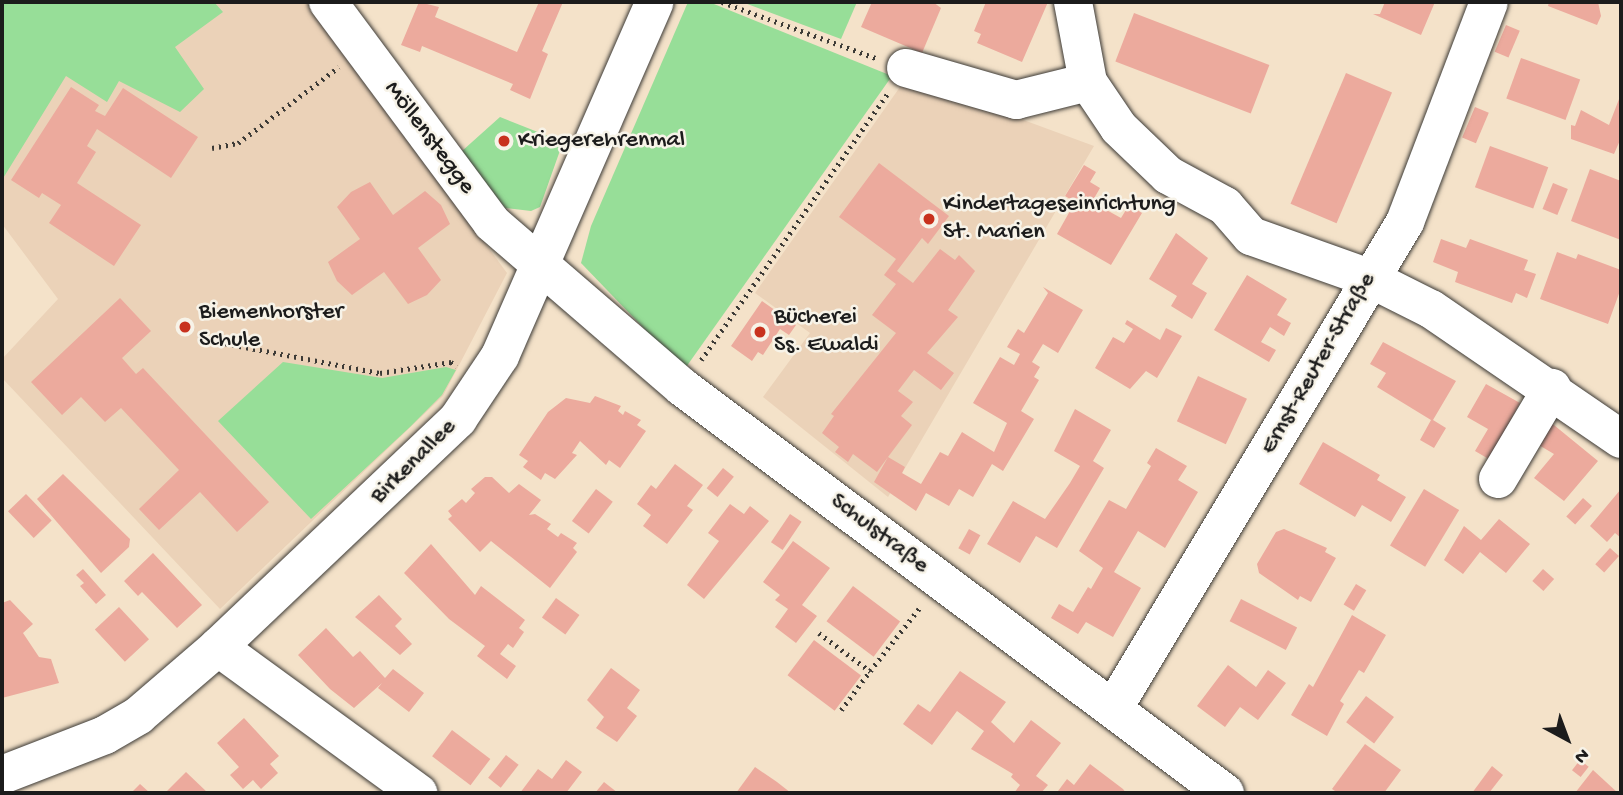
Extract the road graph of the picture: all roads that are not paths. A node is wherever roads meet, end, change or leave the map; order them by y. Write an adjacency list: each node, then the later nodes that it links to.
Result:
1 (328, 2): 7 (street, Möllenstegge)
2 (655, 2): 7 (street, Birkenallee)
3 (1073, 2): 6 (street)
4 (1489, 2): 8 (street, Ernst-Reuter-Straße)
5 (906, 68): 6 (street)
6 (1088, 82): 8 (street)
7 (542, 264): 12 (street, Birkenallee); 13 (street, Schulstraße)
8 (1369, 278): 9 (street); 13 (street, Ernst-Reuter-Straße)
9 (1552, 388): 10 (street); 11 (street)
10 (1621, 439)
11 (1498, 479)
12 (218, 647): 14 (street, Birkenallee); 15 (street)
13 (1113, 709): 16 (street, Schulstraße)
14 (2, 775)
15 (418, 793)
16 (1225, 793)

